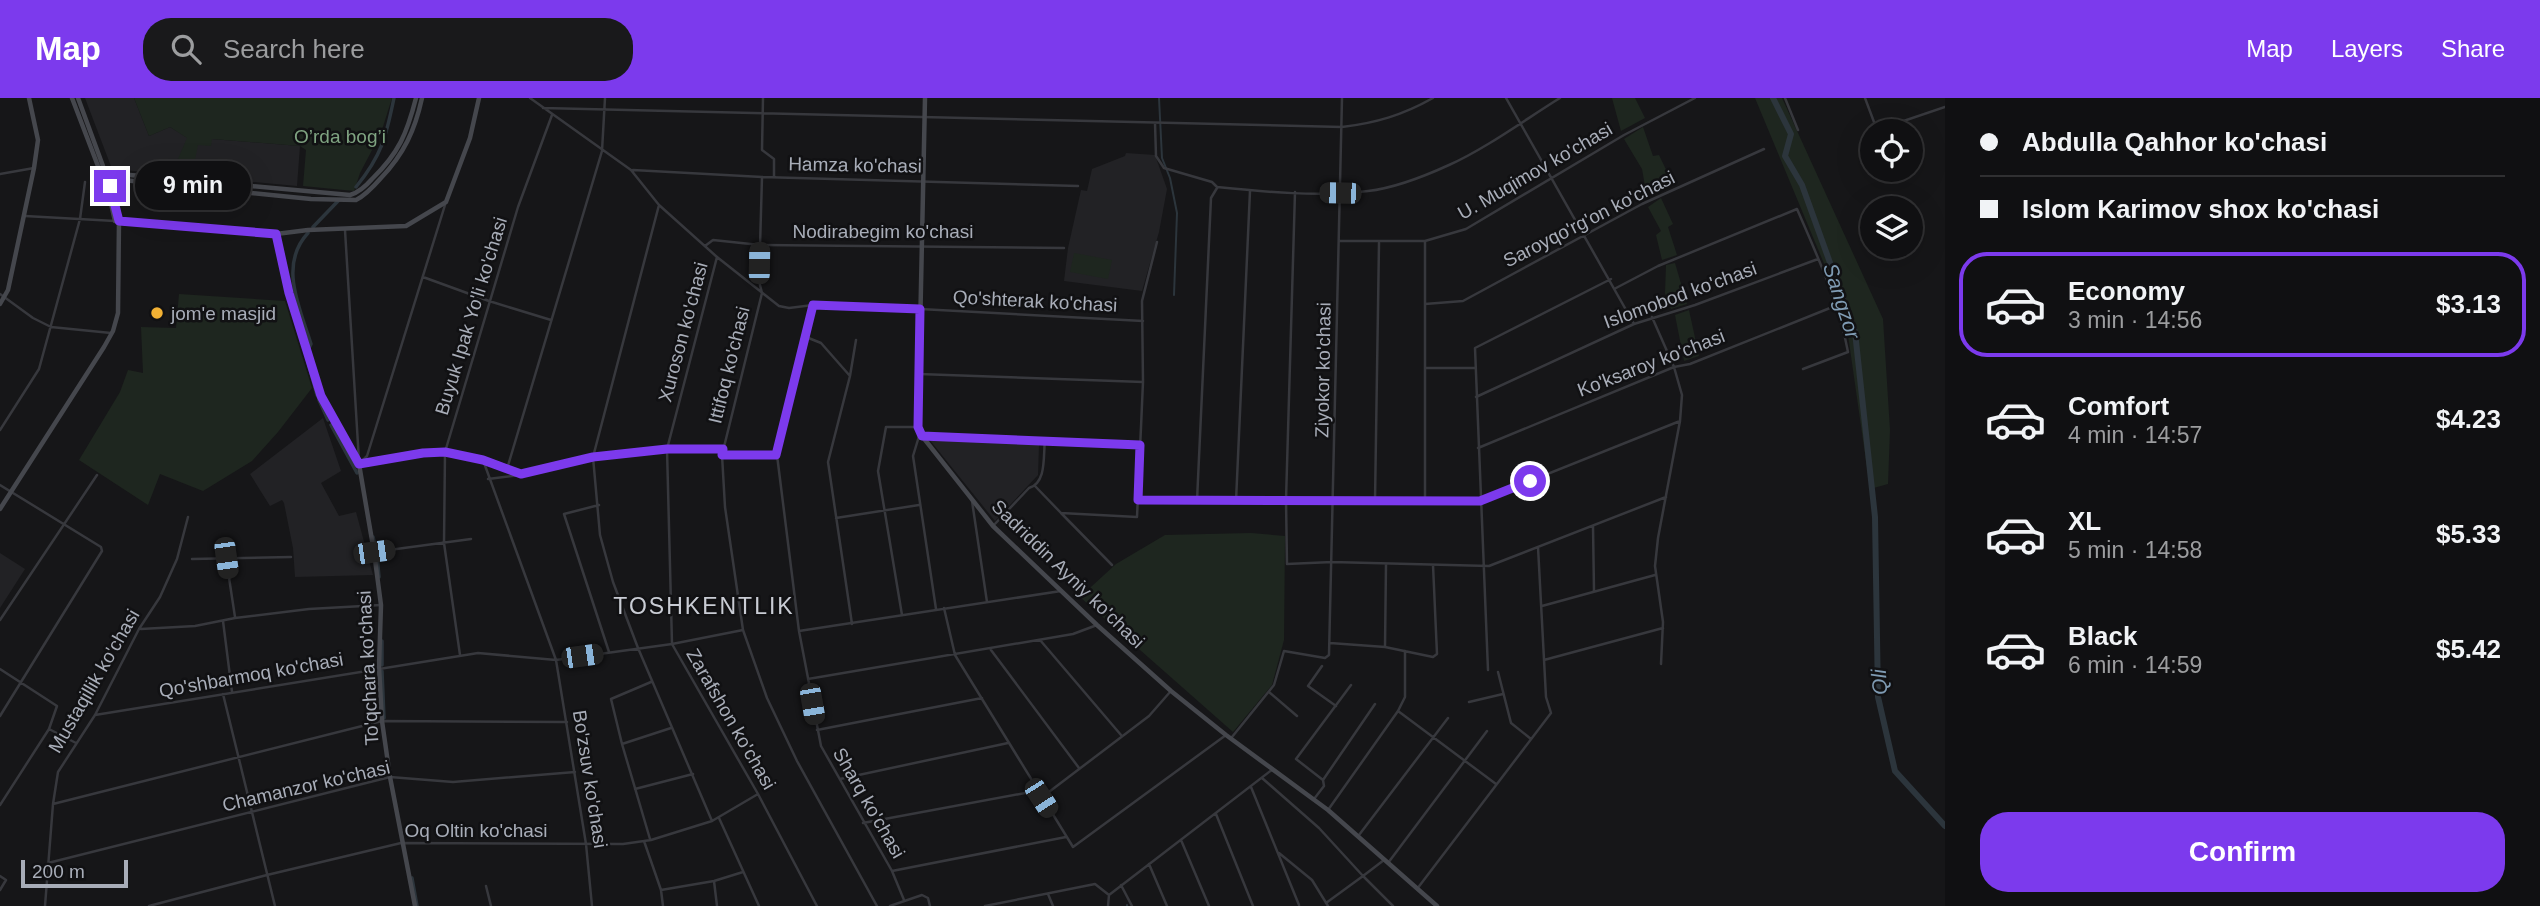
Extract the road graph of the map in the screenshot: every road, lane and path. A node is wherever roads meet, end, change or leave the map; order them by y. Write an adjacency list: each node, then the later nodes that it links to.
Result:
1 (29, 98): 30 (street)
2 (72, 98): 35 (street)
3 (78, 98): 35 (street)
4 (416, 98): 44 (street)
5 (422, 98): 44 (street)
6 (479, 98): 45 (street)
7 (530, 98): 19 (street, Xuroson ko'chasi)
8 (605, 98): 20 (street)
9 (763, 98): 21 (street)
10 (925, 98): 23 (street)
11 (1342, 98): 26 (street, Ziyokor ko'chasi)
12 (1433, 98): 26 (street)
13 (1506, 98): 24 (street)
14 (1560, 98): 24 (street)
15 (1695, 98): 36 (street, U. Muqimov ko'chasi)
16 (1785, 98): 27 (street)
17 (1865, 98): 18 (street)
18 (1945, 107)
19 (543, 108): 20 (street); 22 (street, Xuroson ko'chasi)
20 (604, 110): 21 (street); 29 (street)
21 (763, 113): 23 (street); 34 (street)
22 (552, 114): 29 (street, Xuroson ko'chasi); 68 (street, Buyuk Ipak Yo'li ko'chasi)
23 (925, 117): 25 (street); 37 (street)
24 (1520, 122): 36 (street); 43 (street)
25 (1155, 123): 26 (street); 40 (street)
26 (1342, 127): 43 (street, Ziyokor ko'chasi)
27 (1798, 130)
28 (1764, 149): 52 (street, Saroyqo'rg'on ko'chasi)
29 (602, 151): 31 (street, Xuroson ko'chasi); 75 (street)
30 (34, 168): 32 (street); 47 (street)
31 (631, 170): 33 (street, Hamza ko'chasi); 46 (street, Xuroson ko'chasi)
32 (0, 174)
33 (762, 177): 34 (street, Hamza ko'chasi); 57 (street, Ittifoq ko'chasi)
34 (774, 177): 37 (street, Hamza ko'chasi)
35 (107, 178): 44 (street); 49 (street)
36 (1552, 178): 52 (street); 55 (street, U. Muqimov ko'chasi)
37 (923, 180): 39 (street, Hamza ko'chasi); 58 (street)
38 (85, 182): 48 (street)
39 (1078, 186)
40 (1217, 187): 41 (street); 116 (street)
41 (1250, 191): 42 (street); 114 (street)
42 (1295, 192): 43 (street); 115 (street)
43 (1340, 193): 53 (street, Ziyokor ko'chasi)
44 (301, 194)
45 (446, 202): 50 (street); 63 (street)
46 (659, 205): 59 (street, Xuroson ko'chasi); 101 (street)
47 (25, 216): 48 (street); 67 (street)
48 (80, 219): 49 (street); 78 (street)
49 (117, 222): 51 (street); 79 (street)
50 (345, 229): 51 (street); 103 (street)
51 (276, 234): 103 (street, To'qchara ko'chasi)
52 (1585, 234): 64 (street); 70 (street, Saroyqo'rg'on ko'chasi)
53 (1340, 241): 56 (street, U. Muqimov ko'chasi); 117 (street, Ziyokor ko'chasi)
54 (1157, 242): 76 (street)
55 (1425, 242): 56 (street, U. Muqimov ko'chasi); 70 (street)
56 (1379, 243): 118 (street)
57 (760, 245): 58 (street, Nodirabegim ko'chasi); 59 (street, Nodirabegim ko'chasi); 66 (street, Ittifoq ko'chasi)
58 (922, 245): 60 (street, Nodirabegim ko'chasi); 73 (street)
59 (704, 246): 61 (street, Xuroson ko'chasi)
60 (1064, 248)
61 (717, 257): 66 (street, Qo'shterak ko'chasi); 96 (street, Xuroson ko'chasi)
62 (1818, 259): 65 (street); 72 (street); 74 (street, Islomobod ko'chasi)
63 (423, 277): 68 (street); 103 (street)
64 (1611, 279): 65 (street); 84 (street)
65 (1616, 288): 77 (street)
66 (762, 293): 71 (street, Qo'shterak ko'chasi); 97 (street, Ittifoq ko'chasi)
67 (2, 296): 69 (street); 78 (street)
68 (489, 301): 75 (street); 98 (street, Buyuk Ipak Yo'li ko'chasi)
69 (0, 304)
70 (1425, 304): 83 (street)
71 (813, 305): 73 (street, Qo'shterak ko'chasi); 80 (street, Sharq ko'chasi)
72 (1835, 306): 82 (street, Ko'ksaroy ko'chasi); 85 (street)
73 (920, 309): 76 (street, Qo'shterak ko'chasi); 86 (street)
74 (1652, 317): 77 (street, Islomobod ko'chasi); 82 (street)
75 (551, 320): 104 (street)
76 (1143, 321): 88 (street)
77 (1634, 324): 89 (street, Islomobod ko'chasi)
78 (51, 327): 79 (street); 91 (street)
79 (111, 333): 110 (street)
80 (806, 337): 87 (street); 100 (street, Sharq ko'chasi)
81 (856, 340): 87 (street)
82 (1674, 367): 90 (street); 95 (street, Ko'ksaroy ko'chasi)
83 (1425, 368): 84 (street); 119 (street)
84 (1476, 369): 89 (street)
85 (1803, 369)
86 (919, 374): 88 (street); 92 (street)
87 (850, 376): 127 (street)
88 (1143, 382): 94 (street)
89 (1476, 397): 95 (street)
90 (1680, 421): 112 (street); 120 (street)
91 (0, 430)
92 (920, 432): 93 (street); 111 (street, Sadriddin Ayniy ko'chasi); 121 (street); 124 (street)
93 (1045, 440): 94 (street); 109 (street)
94 (1140, 445): 113 (street)
95 (1478, 448): 120 (street)
96 (667, 449): 97 (street); 101 (street); 163 (street, Zarafshon ko'chasi)
97 (723, 449): 99 (street, Ittifoq ko'chasi)
98 (445, 452): 102 (street); 103 (street); 132 (street, Buyuk Ipak Yo'li ko'chasi)
99 (722, 455): 100 (street); 159 (street, Ittifoq ko'chasi)
100 (776, 455): 160 (street, Sharq ko'chasi)
101 (593, 457): 105 (street); 122 (street)
102 (483, 460): 104 (street); 107 (street, Bo'zsuv ko'chasi)
103 (359, 464): 134 (street, To'qchara ko'chasi)
104 (507, 469): 105 (street)
105 (521, 474): 107 (street)
106 (96, 475): 128 (street)
107 (488, 479): 171 (street, Bo'zsuv ko'chasi)
108 (0, 485): 110 (street)
109 (1035, 486): 125 (street); 129 (street)
110 (11, 492): 123 (street); 128 (street)
111 (971, 497): 129 (street, Sadriddin Ayniy ko'chasi); 146 (street)
112 (1666, 497): 130 (street); 143 (street)
113 (1138, 500): 116 (street); 125 (street)
114 (1236, 500): 115 (street); 116 (street)
115 (1286, 500): 117 (street); 138 (street)
116 (1197, 501)
117 (1334, 501): 118 (street); 138 (street, Ziyokor ko'chasi)
118 (1375, 501): 119 (street)
119 (1425, 501): 120 (street)
120 (1480, 501): 142 (street)
121 (919, 505): 124 (street); 150 (street)
122 (599, 506): 165 (street); 168 (street)
123 (0, 509)
124 (884, 511): 127 (street); 151 (street)
125 (1061, 513): 140 (street)
126 (188, 517): 158 (street, Mustaqillik ko'chasi)
127 (835, 518): 155 (street)
128 (63, 524): 153 (street); 180 (street)
129 (993, 526): 144 (street, Sadriddin Ayniy ko'chasi)
130 (1593, 526): 133 (street); 145 (street)
131 (471, 539): 132 (street)
132 (444, 543): 134 (street); 169 (street, Buyuk Ipak Yo'li ko'chasi)
133 (1538, 547): 142 (street); 148 (street)
134 (374, 552): 147 (street, To'qchara ko'chasi)
135 (291, 557): 136 (street)
136 (226, 558): 137 (street); 152 (street)
137 (192, 559)
138 (1332, 562): 139 (street); 162 (street, Ziyokor ko'chasi)
139 (1386, 564): 141 (street); 164 (street)
140 (1112, 565)
141 (1433, 565): 142 (street); 167 (street)
142 (1483, 565): 177 (street)
143 (1655, 575): 145 (street); 157 (street)
144 (1061, 591): 146 (street); 156 (street, Sadriddin Ayniy ko'chasi)
145 (1594, 591): 148 (street)
146 (987, 602): 149 (street)
147 (381, 605): 152 (street); 175 (street, To'qchara ko'chasi)
148 (1542, 606): 172 (street)
149 (944, 608): 150 (street); 170 (street)
150 (936, 610): 151 (street)
151 (902, 615): 155 (street)
152 (235, 618): 154 (street)
153 (0, 620)
154 (223, 621): 158 (street); 184 (street)
155 (852, 624): 160 (street)
156 (1097, 625): 161 (street); 183 (street, Sadriddin Ayniy ko'chasi)
157 (1663, 628): 172 (street); 173 (street)
158 (139, 629): 193 (street, Mustaqillik ko'chasi)
159 (743, 631): 163 (street, Qo'shbarmoq ko'chasi); 274 (street, Ittifoq ko'chasi)
160 (799, 631): 179 (street, Sharq ko'chasi)
161 (1040, 640): 166 (street); 203 (street)
162 (1330, 643): 164 (street); 185 (street)
163 (672, 644): 165 (street, Qo'shbarmoq ko'chasi); 224 (street, Zarafshon ko'chasi)
164 (1385, 647): 167 (street)
165 (638, 648): 168 (street, Qo'shbarmoq ko'chasi); 181 (street)
166 (990, 649): 170 (street); 212 (street)
167 (1405, 651): 192 (street)
168 (609, 653): 171 (street, Qo'shbarmoq ko'chasi)
169 (460, 655): 171 (street, Qo'shbarmoq ko'chasi); 175 (street, Qo'shbarmoq ko'chasi)
170 (955, 655): 179 (street); 188 (street)
171 (556, 660): 198 (street, Bo'zsuv ko'chasi)
172 (1544, 660): 206 (street)
173 (1661, 664)
174 (1322, 666): 191 (street)
175 (379, 667): 184 (street, Qo'shbarmoq ko'chasi); 197 (street, To'qchara ko'chasi)
176 (0, 669): 180 (street)
177 (1488, 670)
178 (1498, 672): 187 (street)
179 (808, 679): 201 (street, Sharq ko'chasi)
180 (21, 682): 194 (street); 200 (street)
181 (651, 682): 199 (street); 209 (street)
182 (1351, 685): 191 (street)
183 (1171, 691): 203 (street); 204 (street, Sadriddin Ayniy ko'chasi)
184 (232, 692): 186 (street, Qo'shbarmoq ko'chasi)
185 (1269, 692): 195 (street); 204 (street)
186 (223, 694): 193 (street, Qo'shbarmoq ko'chasi); 210 (street)
187 (1503, 694): 189 (street); 206 (street)
188 (982, 698): 201 (street); 208 (street)
189 (1469, 702)
190 (1376, 704): 219 (street)
191 (1336, 706): 219 (street)
192 (1398, 711): 205 (street); 229 (street)
193 (95, 715): 207 (street, Mustaqillik ko'chasi)
194 (0, 716)
195 (1297, 716)
196 (1448, 718): 205 (street)
197 (382, 721): 198 (street); 210 (street); 216 (street, To'qchara ko'chasi)
198 (567, 722): 214 (street, Bo'zsuv ko'chasi)
199 (671, 728): 209 (street); 215 (street)
200 (49, 729): 207 (street); 228 (street)
201 (817, 730): 218 (street, Sharq ko'chasi)
202 (1487, 731): 211 (street)
203 (1121, 735): 212 (street)
204 (1228, 736): 213 (street, Sadriddin Ayniy ko'chasi); 236 (street)
205 (1434, 736): 211 (street); 235 (street)
206 (1531, 739): 220 (street)
207 (76, 743): 227 (street, Mustaqillik ko'chasi)
208 (1008, 743): 218 (street); 223 (street)
209 (622, 744): 222 (street)
210 (240, 758): 227 (street); 230 (street)
211 (1465, 760): 220 (street); 243 (street)
212 (1079, 768): 225 (street)
213 (1274, 768): 217 (street); 226 (street, Sadriddin Ayniy ko'chasi)
214 (575, 772): 216 (street, Chamanzor ko'chasi); 241 (street, Bo'zsuv ko'chasi)
215 (693, 774): 222 (street); 233 (street)
216 (390, 777): 230 (street, Chamanzor ko'chasi); 240 (street, To'qchara ko'chasi)
217 (1262, 778): 221 (street); 250 (street)
218 (839, 779): 234 (street, Sharq ko'chasi)
219 (1323, 780): 226 (street)
220 (1496, 784): 254 (street)
221 (1251, 787): 231 (street); 242 (street)
222 (635, 789): 237 (street)
223 (1037, 791): 225 (street); 234 (street)
224 (758, 794): 232 (street, Oq Oltin ko'chasi); 273 (street, Zarafshon ko'chasi)
225 (1041, 798): 236 (street)
226 (1314, 799): 229 (street, Sadriddin Ayniy ko'chasi)
227 (52, 804): 244 (street, Mustaqillik ko'chasi)
228 (0, 805)
229 (1328, 810): 235 (street, Sadriddin Ayniy ko'chasi)
230 (253, 813): 244 (street, Chamanzor ko'chasi); 248 (street)
231 (1216, 814): 238 (street); 283 (street)
232 (719, 818): 233 (street, Oq Oltin ko'chasi); 247 (street)
233 (712, 821): 237 (street, Oq Oltin ko'chasi)
234 (863, 823): 246 (street, Sharq ko'chasi)
235 (1359, 835): 243 (street, Sadriddin Ayniy ko'chasi)
236 (1066, 837): 246 (street)
237 (650, 840): 239 (street, Oq Oltin ko'chasi)
238 (1181, 840): 245 (street); 282 (street)
239 (644, 841): 241 (street, Oq Oltin ko'chasi); 256 (street)
240 (401, 843): 241 (street, Oq Oltin ko'chasi); 248 (street, Oq Oltin ko'chasi); 267 (street, To'qchara ko'chasi)
241 (586, 844): 261 (street, Bo'zsuv ko'chasi)
242 (1277, 851): 260 (street); 263 (street)
243 (1386, 861): 250 (street); 254 (street, Sadriddin Ayniy ko'chasi)
244 (48, 863): 264 (street, Mustaqillik ko'chasi)
245 (1149, 864): 252 (street); 281 (street)
246 (892, 871): 259 (street, Sharq ko'chasi)
247 (743, 872): 251 (street); 272 (street)
248 (267, 875): 265 (street, Oq Oltin ko'chasi); 266 (street)
249 (0, 876): 255 (street)
250 (1363, 876): 260 (street); 284 (street)
251 (714, 881): 256 (street); 271 (street)
252 (1121, 885): 258 (street); 280 (street)
253 (486, 886): 268 (street)
254 (1418, 889): 285 (street, Sadriddin Ayniy ko'chasi)
255 (0, 890)
256 (661, 890): 270 (street)
257 (1048, 894): 258 (street); 262 (street); 278 (street)
258 (1109, 895): 279 (street)
259 (904, 900): 275 (street); 276 (street)
260 (1327, 904)
261 (592, 905): 269 (street)
262 (1000, 905): 277 (street)
263 (1299, 905)
264 (45, 906)
265 (149, 906)
266 (275, 906)
267 (414, 906)
268 (491, 906)
269 (586, 906)
270 (663, 906)
271 (717, 906)
272 (759, 906)
273 (817, 906)
274 (877, 906)
275 (890, 906)
276 (930, 906)
277 (985, 906)
278 (1053, 906)
279 (1108, 906)
280 (1132, 906)
281 (1167, 906)
282 (1209, 906)
283 (1253, 906)
284 (1393, 906)
285 (1437, 906)

